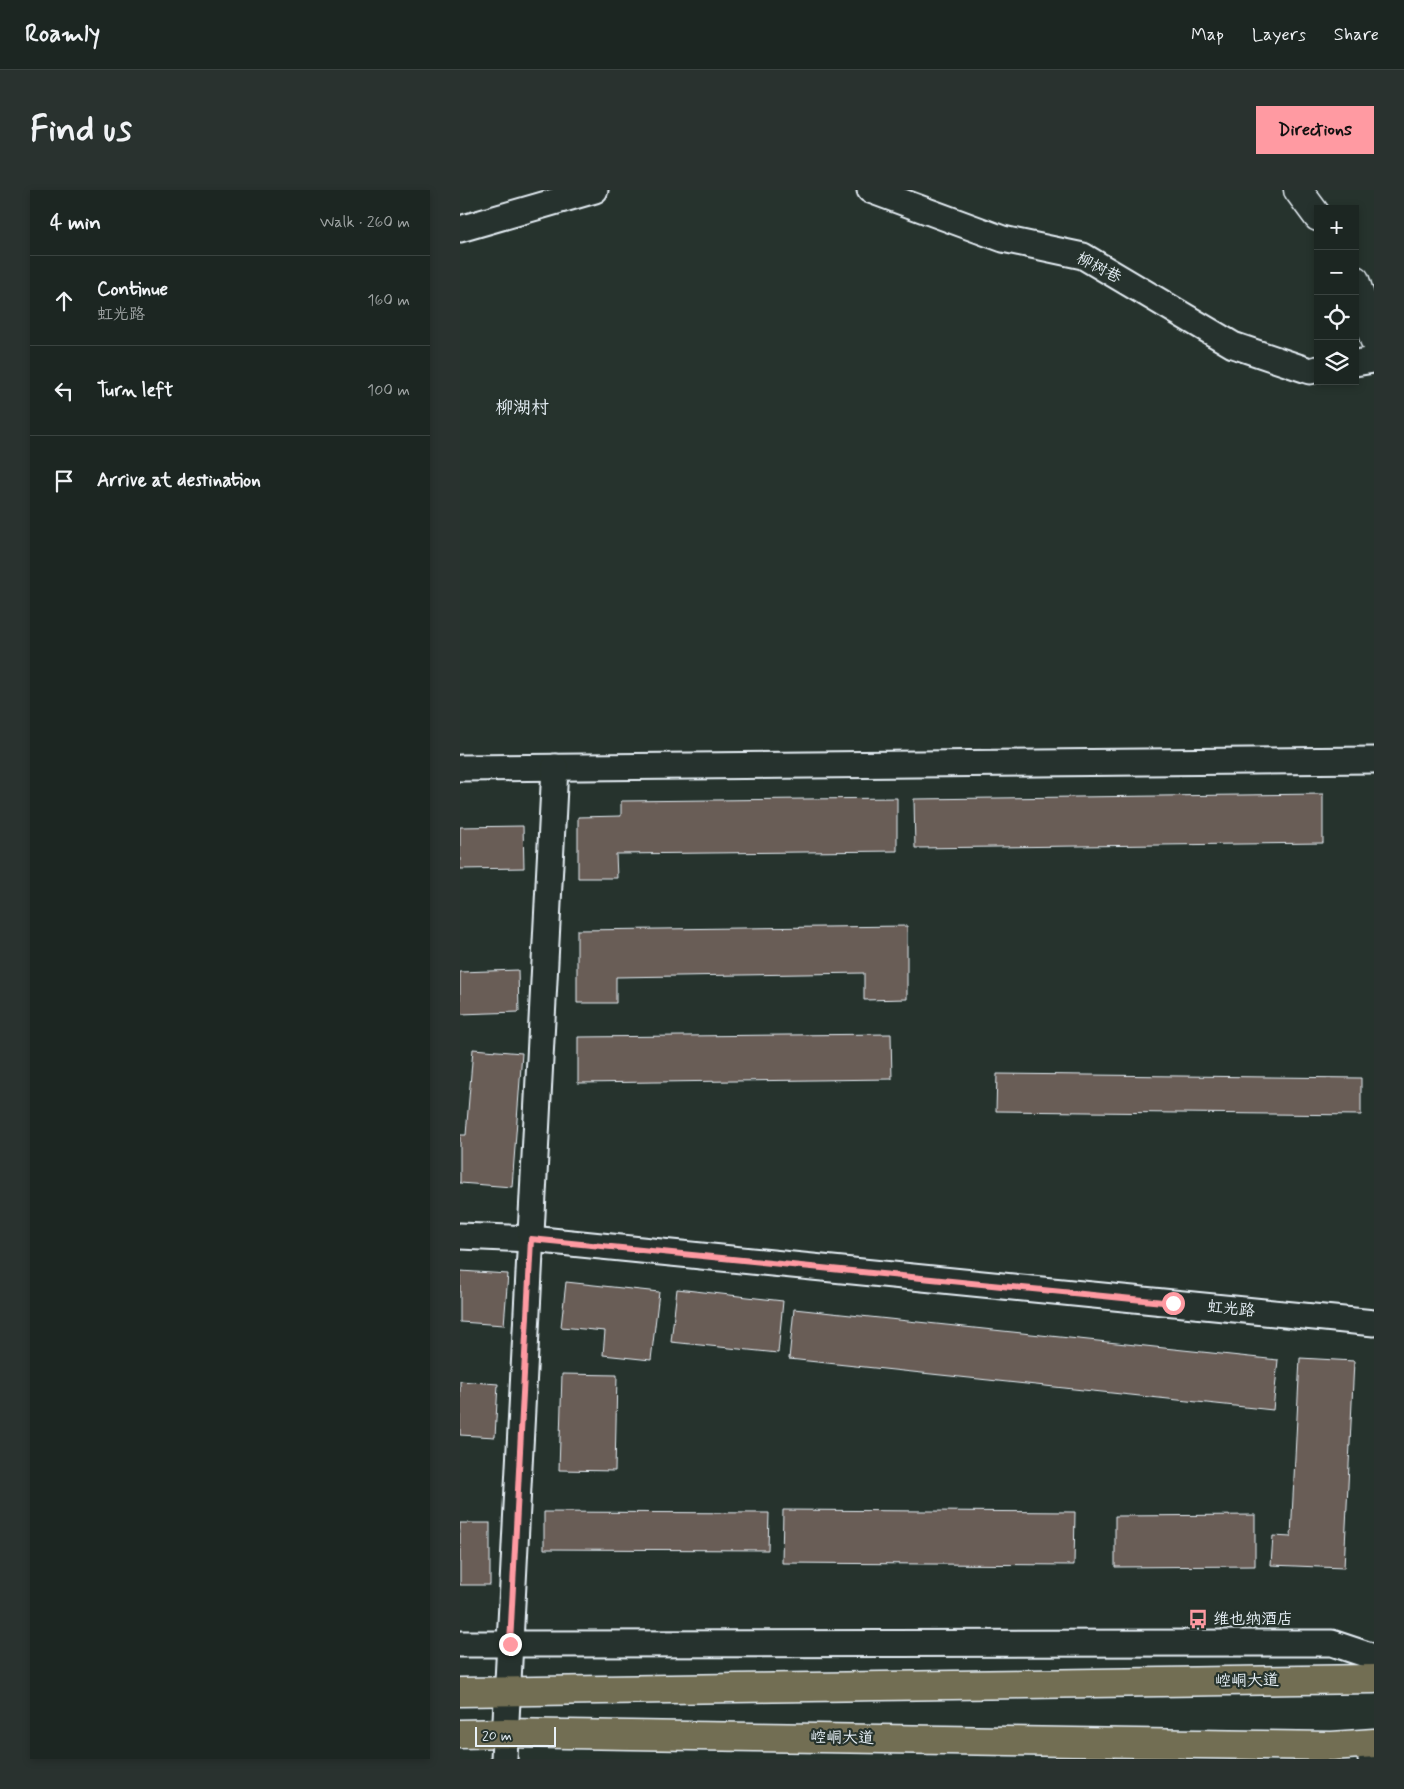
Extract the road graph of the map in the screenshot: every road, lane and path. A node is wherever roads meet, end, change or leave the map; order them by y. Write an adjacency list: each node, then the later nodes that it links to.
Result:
1 (595, 190): 5 (street)
2 (870, 190): 10 (street, 柳树巷)
3 (1298, 190): 4 (street)
4 (1314, 212)
5 (460, 229)
6 (1359, 292): 7 (street)
7 (1374, 339)
8 (1374, 360): 9 (street)
9 (1359, 362)
10 (1314, 370)
11 (1374, 760): 12 (street)
12 (555, 767): 13 (street); 15 (street)
13 (460, 768)
14 (460, 1236): 15 (street, 虹光路)
15 (531, 1239): 16 (street, 虹光路); 18 (street)
16 (1374, 1323)
17 (460, 1644): 18 (street)
18 (510, 1644): 19 (street); 22 (street)
19 (1374, 1657)
20 (1374, 1679): 22 (main road, 崆峒大道)
21 (460, 1692): 22 (main road, 崆峒大道)
22 (508, 1692): 25 (street)
23 (460, 1734): 25 (main road, 崆峒大道)
24 (1374, 1743): 25 (main road, 崆峒大道)
25 (505, 1746)

